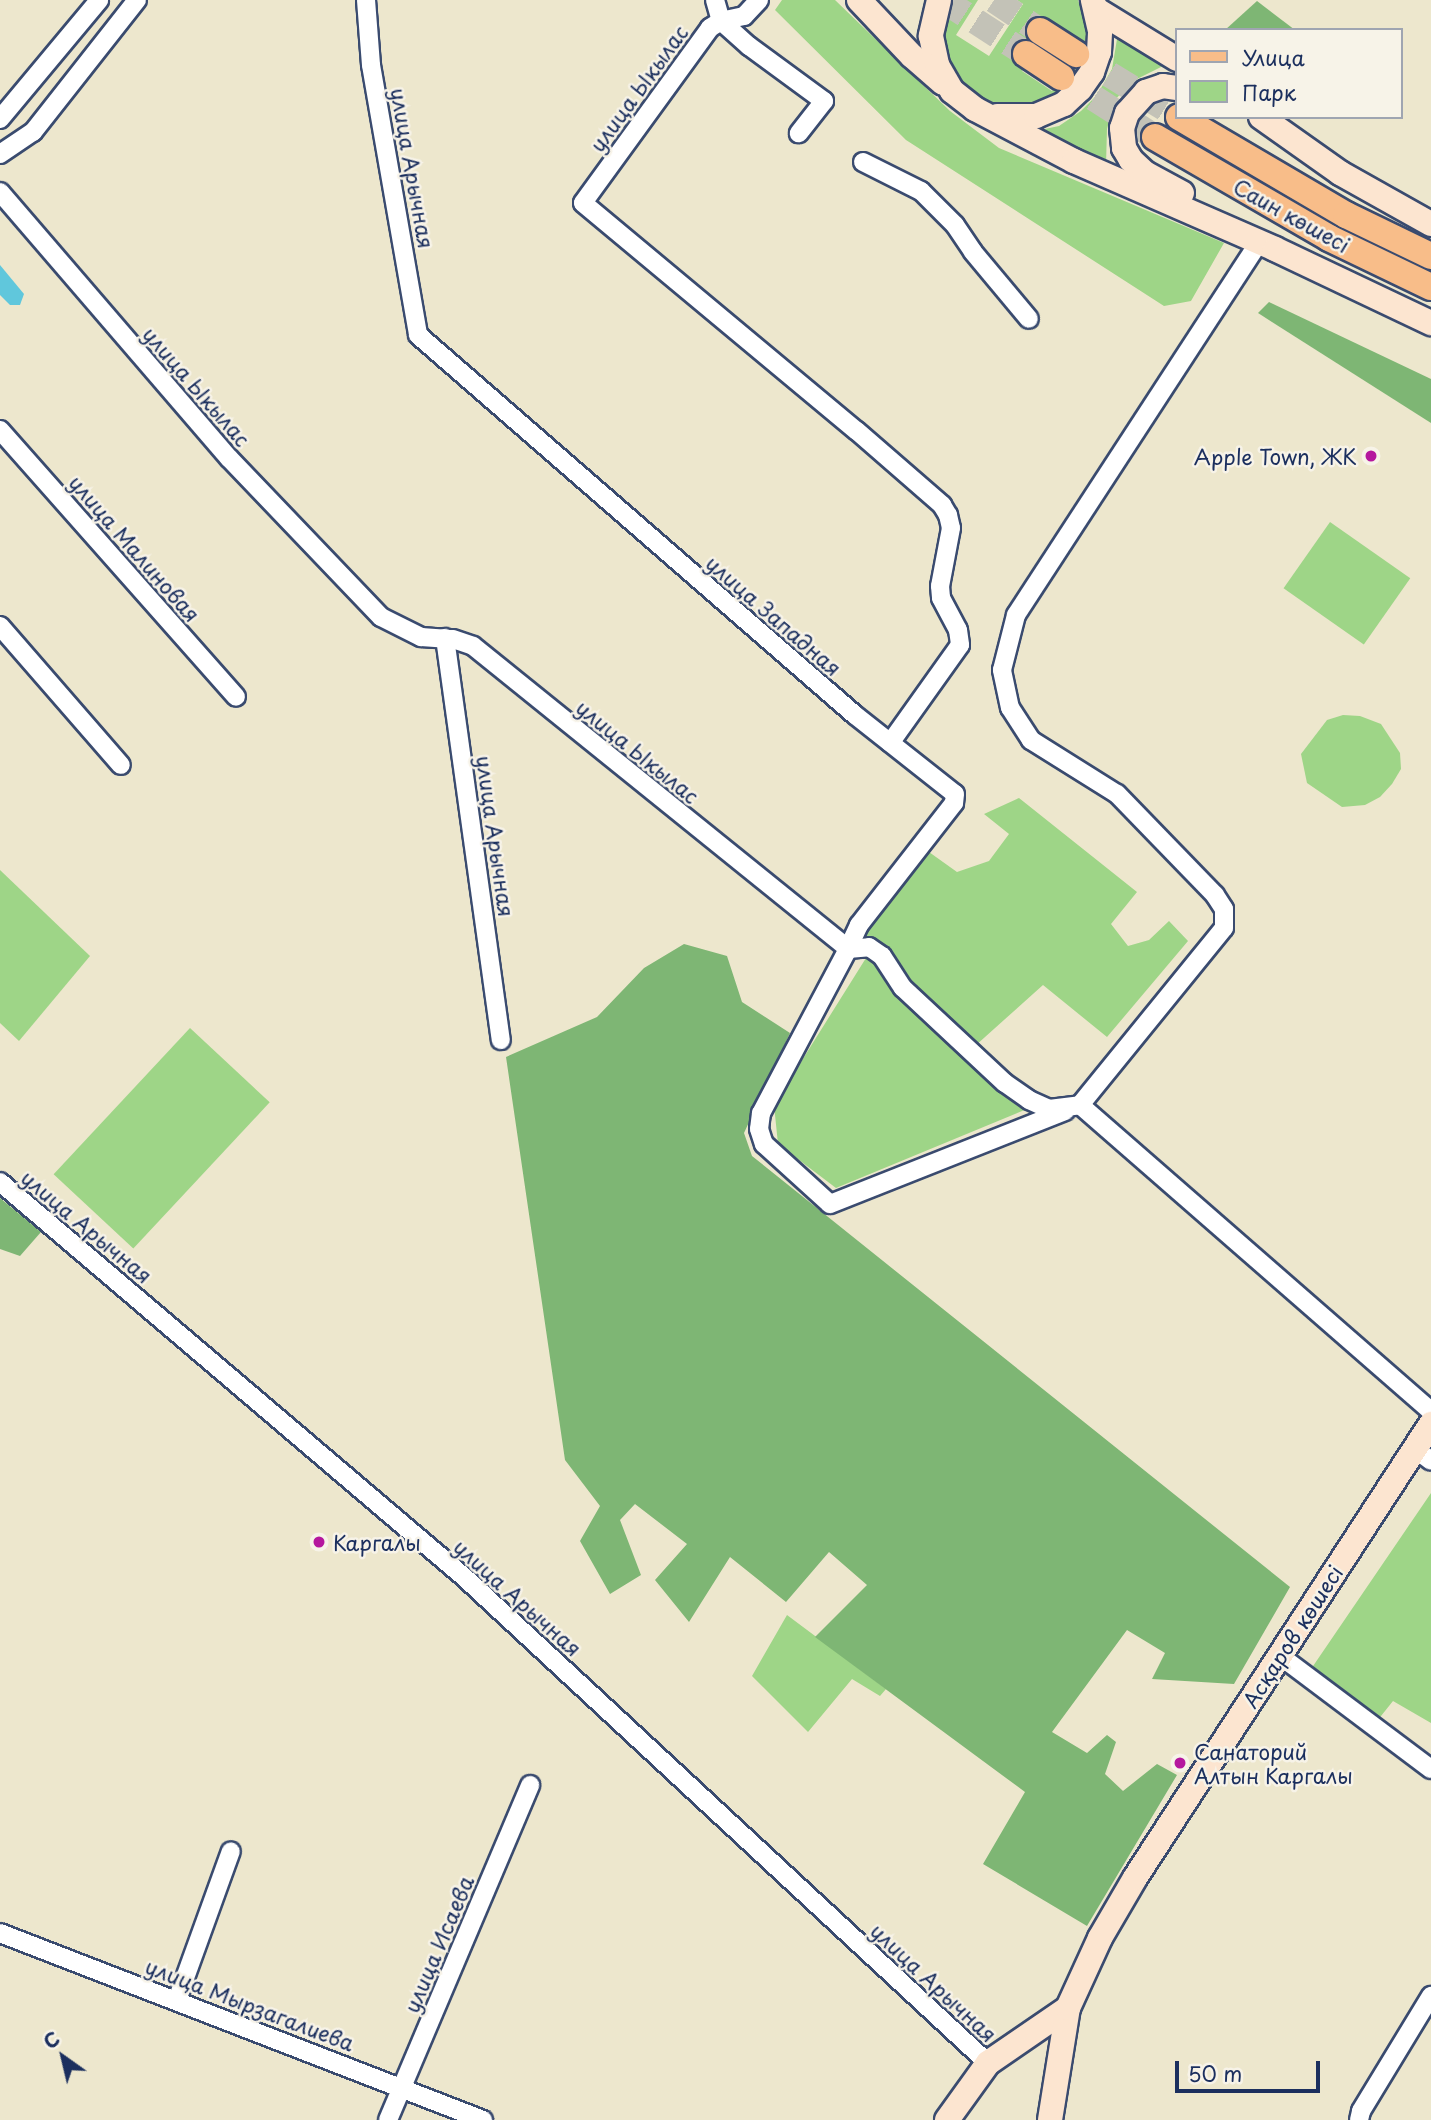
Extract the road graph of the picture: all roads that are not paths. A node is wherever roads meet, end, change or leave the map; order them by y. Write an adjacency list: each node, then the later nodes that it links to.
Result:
1 (99, 0): 21 (street)
2 (138, 0): 25 (street)
3 (366, 0): 34 (street, улица Арычная)
4 (715, 0): 9 (street)
5 (759, 0): 9 (street, улица Ыкылас)
6 (859, 0): 15 (street)
7 (939, 0): 15 (street)
8 (1095, 3): 13 (street); 17 (street)
9 (721, 21): 22 (street); 39 (street, улица Ыкылас)
10 (1040, 31): 12 (main road)
11 (1026, 54): 14 (main road)
12 (1076, 54)
13 (1176, 58)
14 (1061, 77)
15 (963, 101): 17 (street)
16 (1176, 109): 29 (street)
17 (989, 115): 29 (street)
18 (1192, 119): 30 (main road, Саин көшесі)
19 (1250, 119): 24 (street)
20 (1264, 119): 24 (street)
21 (0, 120)
22 (799, 134)
23 (1156, 137): 31 (main road, Саин көшесі)
24 (1290, 138): 28 (street)
25 (0, 153)
26 (863, 162): 32 (street)
27 (0, 192): 37 (street, улица Ыкылас)
28 (1431, 224)
29 (1259, 242): 33 (street); 43 (street)
30 (1431, 256)
31 (1431, 287)
32 (1029, 319)
33 (1431, 323)
34 (422, 342): 39 (street, улица Западная)
35 (0, 430): 38 (street, улица Малиновая)
36 (0, 626): 40 (street)
37 (445, 638): 41 (street, улица Ыкылас); 42 (street, улица Арычная)
38 (236, 697)
39 (890, 743): 41 (street, улица Западная)
40 (121, 765)
41 (848, 949): 43 (street); 43 (street)
42 (501, 1040)
43 (1080, 1105): 45 (street)
44 (0, 1182): 56 (street, улица Арычная)
45 (1431, 1410)
46 (1431, 1424): 47 (street, Асқаров көшесі)
47 (1422, 1455): 48 (street, Асқаров көшесі)
48 (1279, 1656): 49 (street); 55 (street, Асқаров көшесі)
49 (1431, 1769)
50 (530, 1785): 57 (street, улица Исаева)
51 (231, 1852): 54 (street)
52 (0, 1933): 54 (street, улица Мырзагалиева)
53 (1431, 1996): 62 (street)
54 (177, 2000): 57 (street, улица Мырзагалиева)
55 (1068, 2008): 56 (street); 61 (street, Асқаров көшесі)
56 (988, 2063): 60 (street)
57 (402, 2087): 58 (street, улица Исаева); 59 (street, улица Мырзагалиева)
58 (388, 2120)
59 (483, 2120)
60 (947, 2120)
61 (1049, 2120)
62 (1359, 2120)

